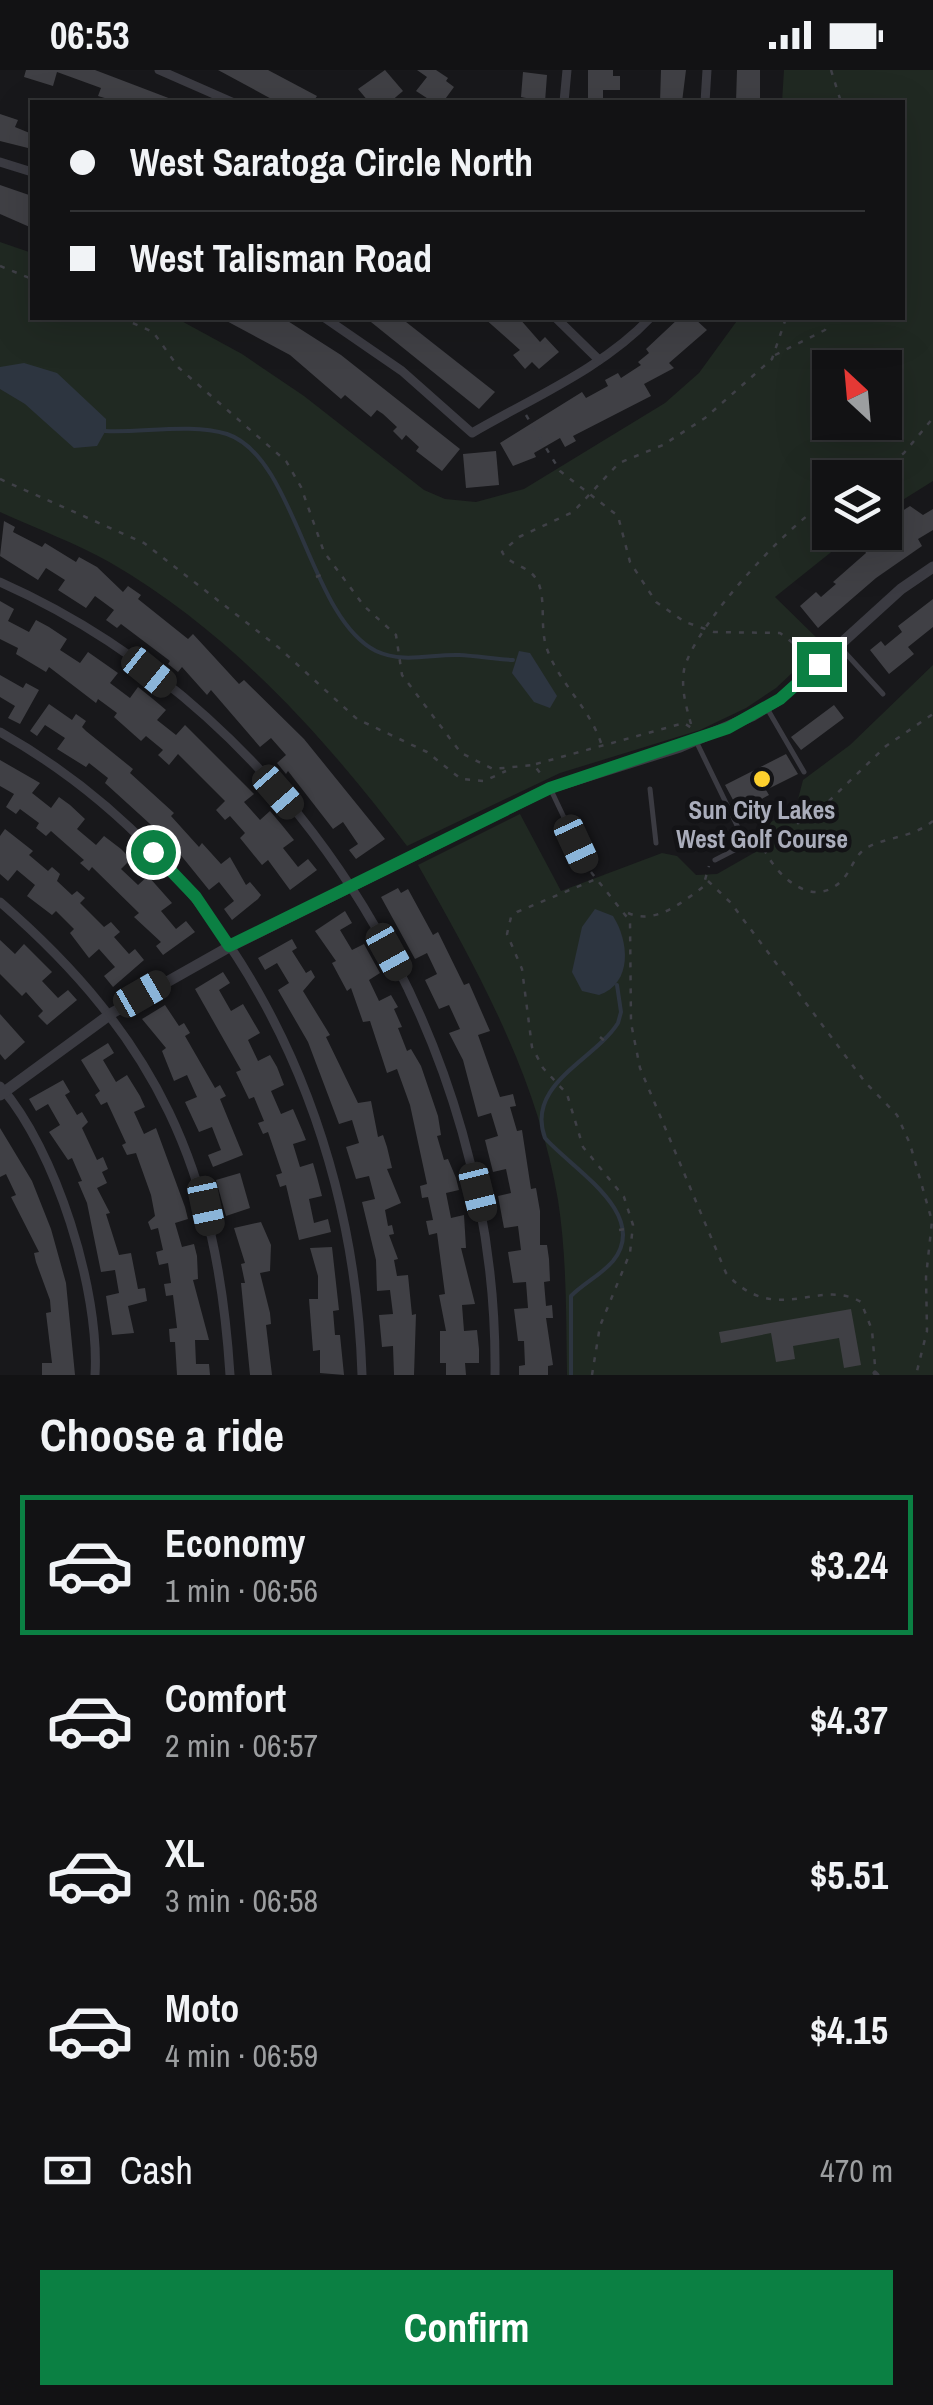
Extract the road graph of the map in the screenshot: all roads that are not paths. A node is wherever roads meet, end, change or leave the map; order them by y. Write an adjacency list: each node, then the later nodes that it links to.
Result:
1 (159, 70): 4 (street)
2 (567, 70): 5 (street)
3 (707, 70): 6 (street)
4 (227, 100)
5 (564, 100)
6 (705, 100)
7 (0, 162): 8 (street)
8 (30, 171)
9 (328, 320): 12 (street)
10 (558, 320): 12 (street)
11 (648, 320): 12 (street)
12 (599, 360)
13 (933, 567): 15 (street)
14 (0, 582): 26 (street)
15 (839, 646): 16 (lane); 17 (street)
16 (884, 694)
17 (766, 707): 19 (street); 20 (lane)
18 (0, 732): 28 (street)
19 (696, 741): 21 (street); 24 (lane)
20 (804, 772)
21 (550, 788): 25 (lane); 26 (street)
22 (650, 789): 23 (lane)
23 (656, 843)
24 (712, 859)
25 (587, 866)
26 (351, 886): 28 (street); 34 (street)
27 (0, 902): 29 (street)
28 (229, 946): 29 (street); 33 (street)
29 (112, 1013): 30 (street); 32 (street)
30 (2, 1091): 31 (street)
31 (94, 1375)
32 (230, 1375)
33 (362, 1375)
34 (495, 1375)

